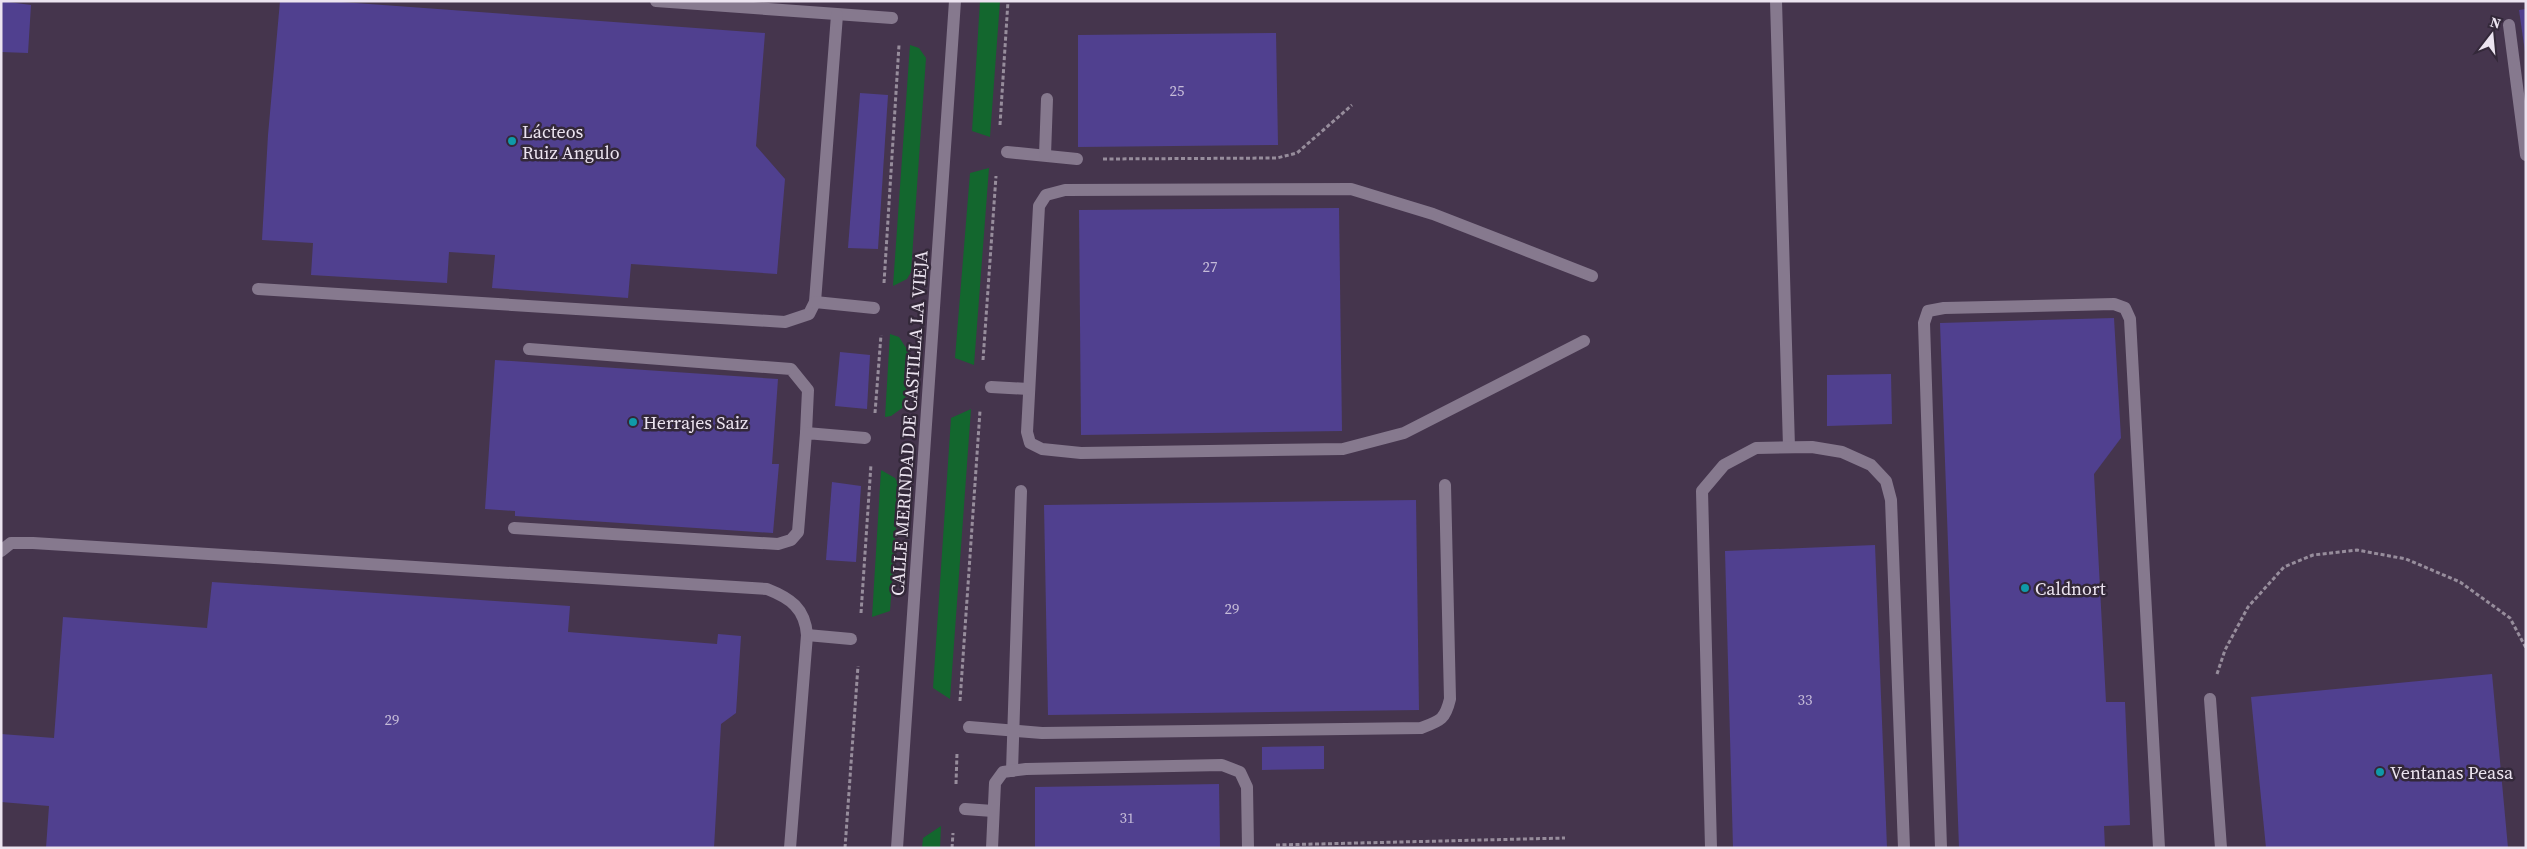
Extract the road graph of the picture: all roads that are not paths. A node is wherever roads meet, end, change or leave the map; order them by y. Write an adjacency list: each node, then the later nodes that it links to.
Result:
1 (656, 1): 4 (street)
2 (955, 1): 37 (street, CALLE MERINDAD DE CASTILLA LA VIEJA)
3 (1776, 1): 22 (street)
4 (837, 15): 5 (street); 14 (street)
5 (892, 18)
6 (2510, 25): 10 (street)
7 (1047, 99): 9 (street)
8 (1006, 152): 9 (street)
9 (1045, 155): 11 (street)
10 (2526, 155)
11 (1077, 159)
12 (1592, 276): 19 (street)
13 (258, 289): 14 (street)
14 (815, 302): 15 (street)
15 (874, 308)
16 (1584, 341): 19 (street)
17 (529, 349): 20 (street)
18 (990, 387): 19 (street)
19 (1028, 389)
20 (806, 433): 21 (street); 25 (street)
21 (865, 438)
22 (1789, 447): 39 (street); 40 (street)
23 (1445, 485): 31 (street)
24 (1021, 491): 31 (street)
25 (514, 528)
26 (4, 545): 27 (street)
27 (808, 635): 28 (street); 36 (street)
28 (851, 639)
29 (2210, 699): 43 (street)
30 (969, 727): 31 (street)
31 (1014, 730): 32 (street)
32 (1012, 771): 34 (street); 35 (street)
33 (965, 809): 34 (street)
34 (993, 811): 38 (street)
35 (1248, 847)
36 (790, 848)
37 (898, 848)
38 (992, 848)
39 (1711, 848)
40 (1904, 848)
41 (1941, 848): 42 (street)
42 (2159, 848)
43 (2221, 848)

